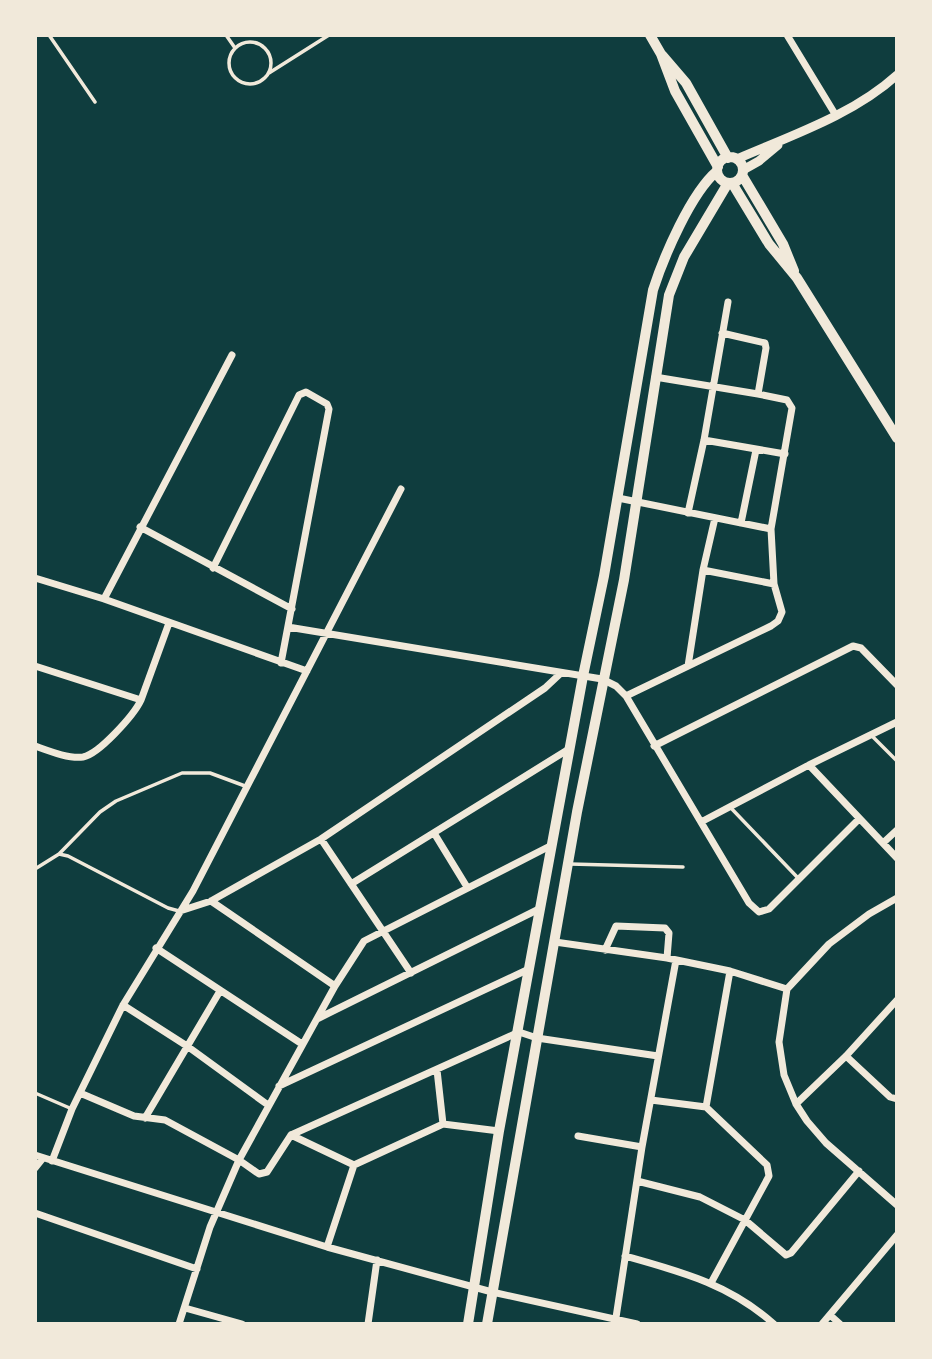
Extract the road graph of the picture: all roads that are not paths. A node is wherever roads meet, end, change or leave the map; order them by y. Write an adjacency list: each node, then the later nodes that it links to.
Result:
1 (50, 35): 10 (lane)
2 (226, 35): 6 (lane)
3 (329, 35): 8 (lane)
4 (650, 35): 7 (main road)
5 (787, 35): 11 (street)
6 (235, 48): 8 (lane); 8 (lane)
7 (661, 54): 13 (main road); 14 (main road)
8 (270, 73)
9 (897, 75): 11 (street)
10 (95, 102)
11 (835, 114): 12 (street)
12 (782, 141): 13 (street); 15 (street)
13 (732, 158): 14 (main road); 15 (main road)
14 (717, 169): 16 (main road); 29 (main road)
15 (743, 173): 16 (main road); 17 (main road)
16 (730, 183): 17 (main road); 21 (main road)
17 (797, 278): 24 (main road)
18 (728, 302): 19 (street)
19 (722, 333): 22 (street); 23 (street)
20 (232, 355): 34 (street)
21 (655, 377): 22 (street); 30 (main road)
22 (713, 386): 23 (street); 25 (street)
23 (758, 394): 27 (street)
24 (897, 438)
25 (704, 440): 26 (street); 31 (street)
26 (756, 450): 27 (street); 33 (street)
27 (785, 454): 35 (street)
28 (401, 489): 44 (street)
29 (618, 498): 30 (street); 50 (main road)
30 (637, 502): 31 (street); 51 (main road)
31 (688, 513): 32 (street)
32 (715, 518): 33 (street); 37 (street)
33 (741, 523): 35 (street)
34 (140, 527): 36 (street); 40 (street)
35 (771, 529): 39 (street)
36 (213, 568): 41 (street); 41 (street)
37 (703, 570): 39 (street); 47 (street)
38 (35, 578): 40 (street)
39 (774, 584): 47 (street)
40 (104, 599): 42 (street)
41 (292, 609): 43 (street)
42 (169, 623): 45 (street); 54 (street)
43 (288, 627): 44 (street); 45 (street)
44 (326, 634): 48 (street); 49 (street)
45 (281, 663): 48 (street)
46 (35, 666): 54 (street)
47 (688, 666): 53 (street)
48 (307, 671): 62 (street)
49 (561, 673): 50 (street); 68 (street)
50 (583, 676): 51 (street); 58 (main road)
51 (602, 679): 53 (street); 73 (main road)
52 (897, 685): 57 (street)
53 (626, 696): 57 (street)
54 (141, 700): 59 (street)
55 (897, 722): 56 (street)
56 (870, 734): 60 (lane); 61 (street)
57 (654, 746): 65 (street)
58 (569, 749): 67 (street); 70 (main road)
59 (36, 750)
60 (897, 761)
61 (808, 765): 63 (street); 64 (street)
62 (247, 786): 71 (lane); 82 (street)
63 (730, 807): 65 (street); 76 (lane)
64 (859, 819): 69 (street); 76 (street)
65 (701, 822): 76 (street)
66 (897, 830): 69 (street)
67 (434, 833): 77 (street); 78 (street)
68 (321, 839): 77 (street); 80 (street)
69 (883, 843): 72 (street)
70 (552, 845): 78 (street); 81 (main road)
71 (59, 854): 75 (lane); 82 (lane)
72 (897, 858)
73 (568, 864): 74 (lane); 84 (main road)
74 (684, 867)
75 (35, 869)
76 (799, 879)
77 (351, 884): 83 (street)
78 (467, 887): 83 (street)
79 (897, 898): 92 (street)
80 (211, 901): 82 (street); 91 (street)
81 (541, 908): 88 (main road); 90 (street)
82 (179, 911): 85 (street)
83 (382, 930): 90 (street); 91 (street)
84 (555, 942): 86 (street); 98 (main road)
85 (156, 947): 93 (street); 95 (street)
86 (605, 950): 87 (street); 87 (street)
87 (672, 959): 89 (street); 101 (street)
88 (529, 969): 97 (main road); 104 (street)
89 (730, 971): 92 (street); 111 (street)
90 (411, 973): 96 (street)
91 (335, 986): 96 (street)
92 (787, 989): 109 (street)
93 (220, 991): 99 (street); 100 (street)
94 (897, 1000): 102 (street)
95 (123, 1004): 100 (street); 106 (street)
96 (316, 1019): 99 (street)
97 (519, 1032): 98 (street); 103 (street); 115 (main road)
98 (537, 1038): 101 (street); 137 (main road)
99 (303, 1044): 104 (street)
100 (187, 1046): 110 (street); 113 (street)
101 (657, 1055): 108 (street)
102 (846, 1056): 107 (street); 109 (street)
103 (437, 1070): 114 (street); 116 (street)
104 (278, 1087): 110 (street)
105 (35, 1093): 112 (lane)
106 (79, 1093): 112 (street); 113 (street)
107 (897, 1099)
108 (651, 1100): 111 (street); 118 (street)
109 (796, 1104): 124 (street)
110 (268, 1105): 120 (street)
111 (706, 1107): 129 (street)
112 (72, 1109): 121 (street)
113 (145, 1118): 120 (street)
114 (443, 1124): 115 (street); 122 (street)
115 (499, 1132): 136 (main road)
116 (291, 1135): 120 (street); 122 (street)
117 (578, 1136): 118 (street)
118 (642, 1147): 125 (street)
119 (39, 1156): 121 (street); 123 (street)
120 (239, 1160): 127 (street)
121 (52, 1161): 127 (street)
122 (354, 1165): 131 (street)
123 (35, 1168)
124 (859, 1171): 126 (street); 129 (street)
125 (636, 1181): 129 (street); 132 (street)
126 (897, 1205)
127 (216, 1212): 131 (street); 134 (street)
128 (35, 1213): 134 (street)
129 (745, 1220): 135 (street)
130 (897, 1236): 139 (street)
131 (327, 1247): 133 (street)
132 (625, 1256): 135 (street); 140 (street)
133 (377, 1260): 136 (street); 143 (street)
134 (197, 1269): 138 (street)
135 (711, 1283): 147 (street)
136 (473, 1287): 137 (street); 144 (main road)
137 (492, 1292): 140 (street); 145 (main road)
138 (185, 1308): 141 (street); 142 (street)
139 (830, 1315): 148 (street); 149 (street)
140 (615, 1321): 146 (street)
141 (179, 1324)
142 (242, 1324)
143 (368, 1324)
144 (468, 1324)
145 (487, 1324)
146 (637, 1324)
147 (774, 1324)
148 (822, 1324)
149 (840, 1324)

